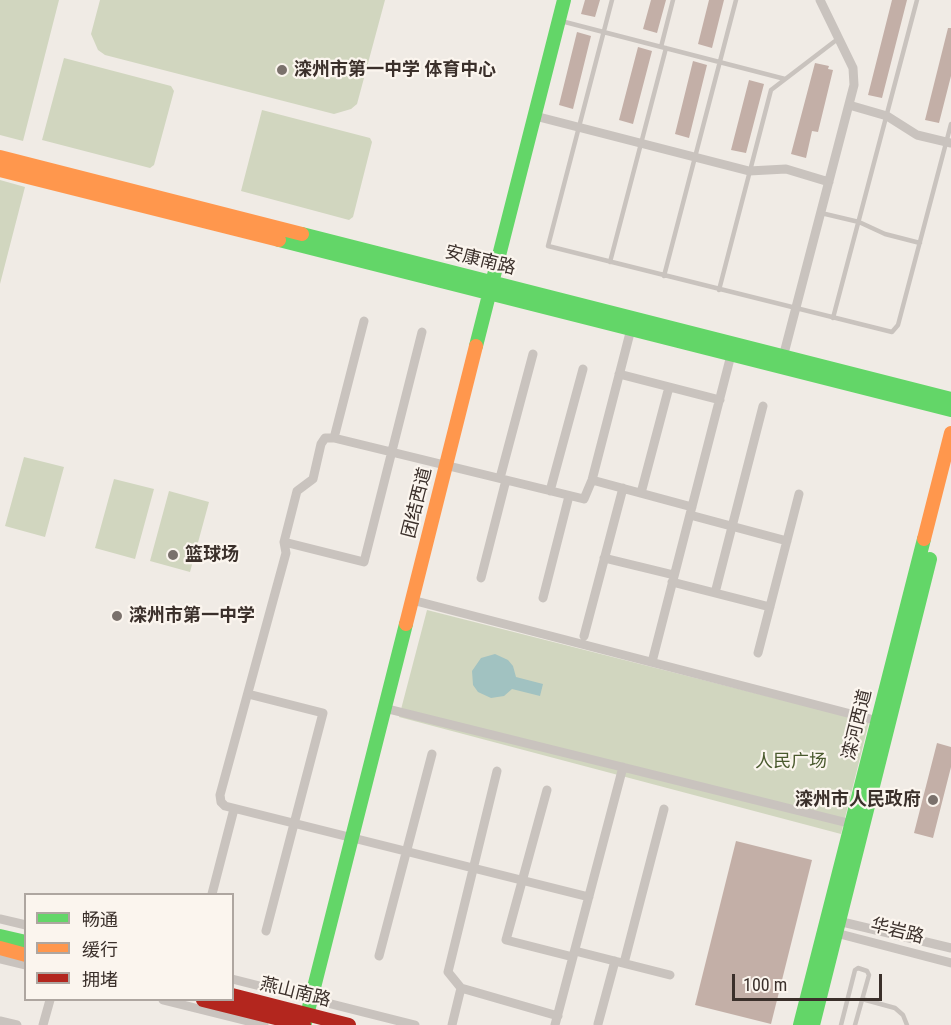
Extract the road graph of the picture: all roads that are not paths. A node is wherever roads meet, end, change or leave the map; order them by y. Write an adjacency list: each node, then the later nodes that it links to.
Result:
1 (564, 0): 7 (main road, 团结西道)
2 (612, 0): 8 (lane)
3 (673, 0): 10 (lane)
4 (736, 0): 11 (lane)
5 (819, 0): 9 (street)
6 (917, 0): 15 (lane)
7 (559, 20): 8 (lane); 14 (main road, 团结西道)
8 (604, 32): 10 (lane); 17 (lane)
9 (839, 38): 12 (lane); 13 (street)
10 (663, 48): 11 (lane); 18 (lane)
11 (720, 62): 12 (lane); 20 (lane)
12 (784, 79): 23 (lane)
13 (849, 105): 15 (street); 24 (street)
14 (535, 116): 17 (street); 30 (main road, 团结西道)
15 (886, 116): 19 (street); 26 (lane)
16 (951, 124): 19 (lane)
17 (579, 127): 18 (street); 28 (lane)
18 (641, 143): 20 (street); 28 (lane)
19 (949, 143): 27 (lane)
20 (695, 157): 23 (street); 29 (lane)
21 (0, 158): 30 (main road, 安康南路)
22 (0, 170): 30 (main road, 安康南路)
23 (749, 171): 24 (street); 31 (lane)
24 (829, 182): 25 (street)
25 (821, 213): 26 (lane); 32 (street)
26 (859, 222): 27 (lane); 33 (lane)
27 (920, 243): 33 (lane)
28 (610, 262): 29 (lane)
29 (664, 276): 31 (lane)
30 (491, 288): 35 (main road, 安康南路); 39 (main road, 安康南路); 50 (main road, 团结西道)
31 (719, 290): 32 (lane)
32 (795, 309): 33 (lane); 39 (street)
33 (833, 318)
34 (364, 321): 48 (street)
35 (631, 329): 38 (main road, 安康南路); 41 (street)
36 (422, 332): 49 (street)
37 (533, 354): 52 (street)
38 (732, 355): 39 (main road, 安康南路); 44 (street)
39 (782, 361): 43 (main road, 安康南路); 46 (main road, 安康南路)
40 (583, 369): 55 (street)
41 (619, 374): 42 (street); 53 (street)
42 (669, 387): 44 (street); 56 (street)
43 (951, 399)
44 (720, 400): 59 (street)
45 (763, 406): 60 (street)
46 (951, 410)
47 (951, 434): 75 (main road, 滦河西道)
48 (334, 438): 49 (street); 62 (street)
49 (391, 453): 50 (street); 62 (street)
50 (446, 465): 52 (street); 68 (main road, 团结西道)
51 (951, 476): 92 (main road, 滦河西道)
52 (503, 479): 55 (street); 64 (street)
53 (592, 480): 54 (street); 58 (street)
54 (623, 488): 56 (street); 63 (street)
55 (550, 492): 58 (street)
56 (641, 493): 59 (street)
57 (799, 494): 61 (street)
58 (569, 496): 67 (street)
59 (691, 511): 60 (street); 65 (street)
60 (732, 526): 61 (street); 66 (street)
61 (787, 540): 69 (street)
62 (284, 542): 73 (street)
63 (604, 558): 65 (street); 70 (street)
64 (481, 578)
65 (673, 578): 66 (street); 72 (street)
66 (716, 593): 69 (street)
67 (543, 598)
68 (412, 600): 72 (street); 74 (main road, 团结西道)
69 (770, 607): 71 (street)
70 (584, 636)
71 (758, 654)
72 (652, 662): 75 (street)
73 (248, 694): 80 (street); 82 (street)
74 (384, 708): 77 (street); 84 (main road, 团结西道)
75 (878, 721): 83 (main road, 滦河西道)
76 (432, 754): 85 (street)
77 (623, 767): 83 (street); 89 (street)
78 (497, 771): 86 (street)
79 (547, 790): 87 (street)
80 (234, 809): 82 (street); 88 (street)
81 (664, 809): 102 (street)
82 (294, 823): 84 (street); 93 (street)
83 (852, 824): 124 (main road, 滦河西道)
84 (352, 838): 85 (street); 109 (main road, 团结西道)
85 (407, 851): 86 (street); 100 (street)
86 (473, 868): 87 (street); 107 (street)
87 (522, 880): 89 (street); 99 (street)
88 (212, 893)
89 (589, 897): 99 (street)
90 (0, 919): 91 (street)
91 (24, 925)
92 (837, 927): 97 (street, 华岩路); 103 (street, 华岩路); 125 (main road, 滦河西道)
93 (266, 931)
94 (0, 936): 95 (main road)
95 (24, 942)
96 (0, 948): 98 (main road)
97 (951, 948)
98 (24, 954)
99 (574, 954): 102 (street); 115 (street)
100 (379, 956)
101 (0, 959): 104 (street)
102 (619, 962): 105 (street); 117 (street)
103 (951, 963)
104 (24, 965)
105 (670, 975)
106 (234, 980): 109 (street)
107 (460, 988): 115 (street); 123 (street)
108 (234, 996): 114 (main road, 燕山南路)
109 (311, 999): 114 (main road, 团结西道); 122 (street)
110 (862, 999): 126 (lane); 127 (lane); 128 (lane)
111 (49, 1001): 119 (street)
112 (171, 1001): 120 (street)
113 (213, 1001): 114 (main road, 燕山南路)
114 (305, 1020): 121 (main road, 燕山南路)
115 (557, 1020)
116 (0, 1021): 118 (street)
117 (598, 1024)
118 (17, 1025)
119 (43, 1025)
120 (264, 1025)
121 (349, 1025)
122 (415, 1025)
123 (452, 1025)
124 (800, 1025)
125 (813, 1025)
126 (841, 1025)
127 (855, 1025)
128 (906, 1025)

